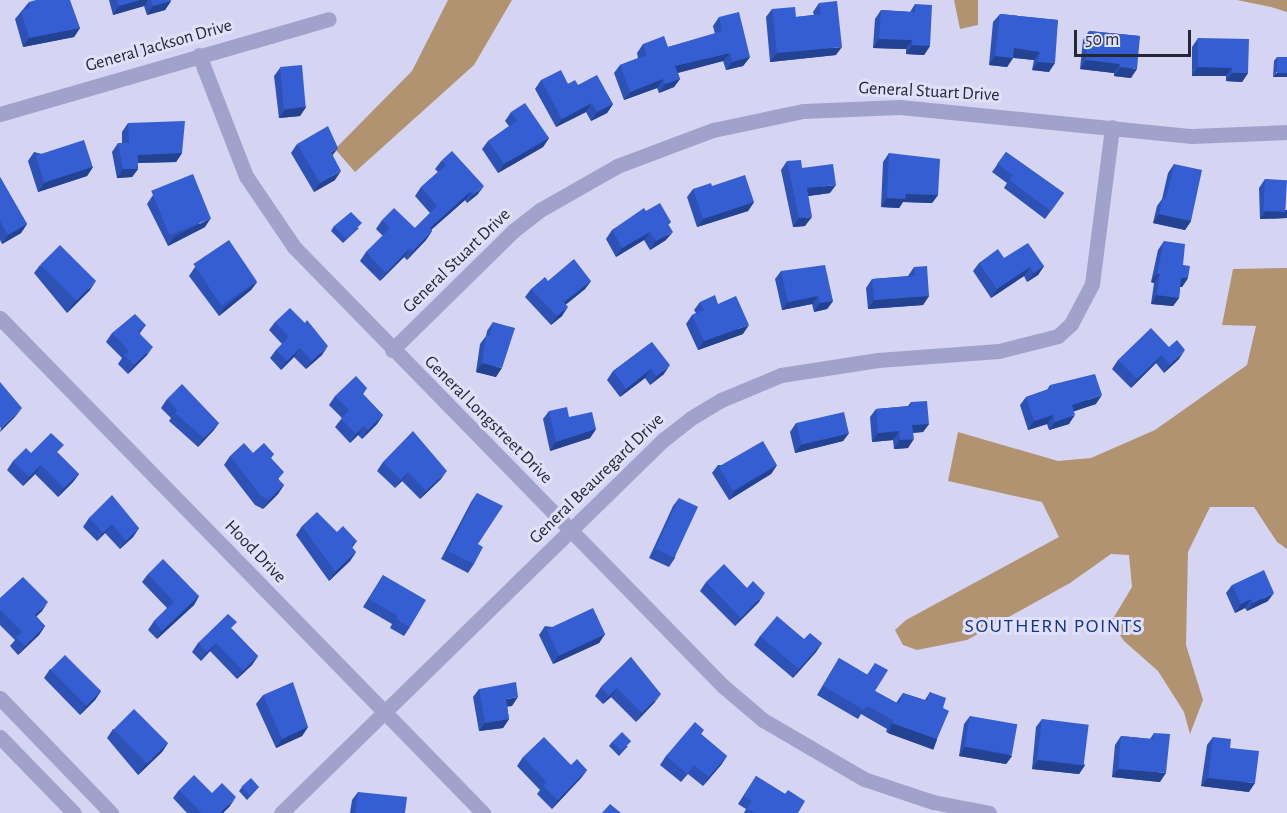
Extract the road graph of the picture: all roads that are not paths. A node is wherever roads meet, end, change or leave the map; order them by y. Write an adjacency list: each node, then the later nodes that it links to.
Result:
1 (329, 19): 2 (street, General Jackson Drive)
2 (199, 55): 3 (street, General Jackson Drive); 7 (street, General Longstreet Drive)
3 (0, 114)
4 (1112, 127): 5 (street, General Stuart Drive); 7 (street, General Stuart Drive); 8 (street, General Beauregard Drive)
5 (1287, 132)
6 (0, 318): 10 (street, Hood Drive)
7 (392, 350): 8 (street, General Longstreet Drive)
8 (570, 530): 10 (street, General Beauregard Drive); 16 (street, General Longstreet Drive)
9 (0, 698): 13 (street)
10 (384, 711): 14 (street, General Beauregard Drive); 15 (street, Hood Drive)
11 (0, 737): 12 (street)
12 (74, 813)
13 (111, 813)
14 (281, 813)
15 (483, 813)
16 (989, 813)

